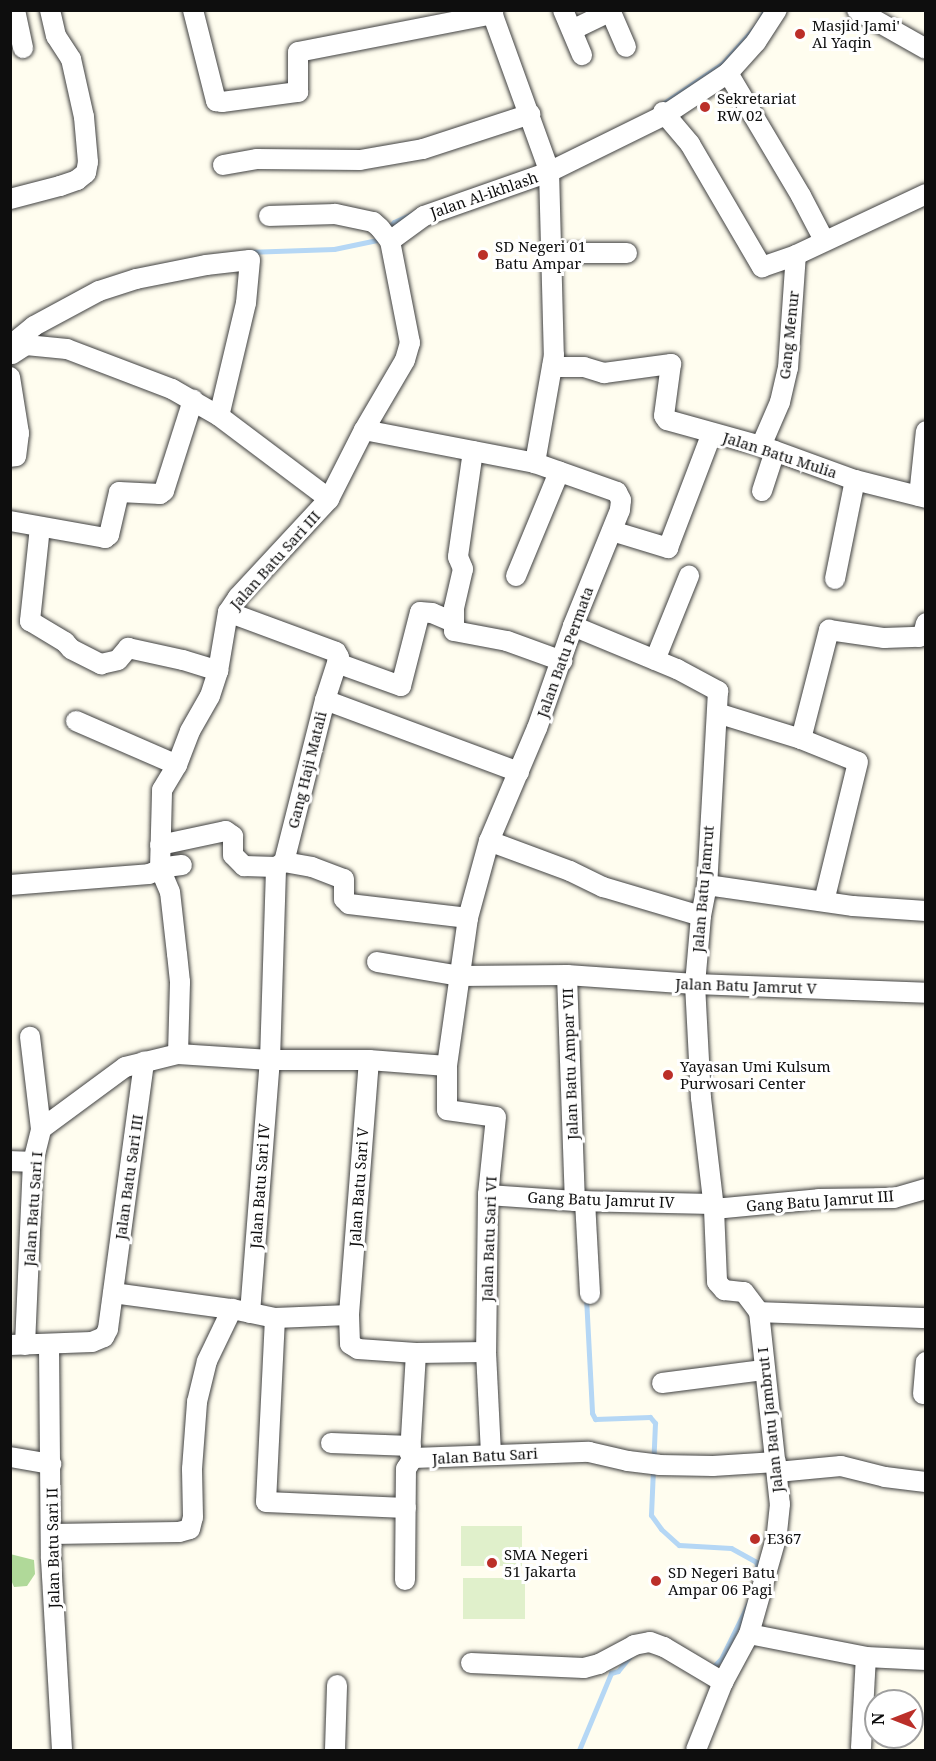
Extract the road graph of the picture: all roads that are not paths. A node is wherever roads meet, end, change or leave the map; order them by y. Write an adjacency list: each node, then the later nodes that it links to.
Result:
1 (15, 10): 11 (street)
2 (50, 10): 20 (street)
3 (193, 10): 8 (street)
4 (563, 10): 9 (street)
5 (777, 10): 14 (street, Jalan Al-ikhlash)
6 (858, 10): 12 (street)
7 (611, 11): 9 (street); 10 (street)
8 (492, 12): 16 (street)
9 (572, 30): 13 (street)
10 (626, 47)
11 (23, 48)
12 (926, 49)
13 (582, 55)
14 (728, 73): 15 (street, Jalan Al-ikhlash); 23 (street)
15 (664, 113): 18 (street, Jalan Al-ikhlash); 26 (street)
16 (530, 114): 17 (street); 18 (street)
17 (223, 165)
18 (549, 171): 22 (street, Jalan Al-ikhlash); 24 (street)
19 (926, 194): 23 (street)
20 (10, 199)
21 (269, 216): 22 (street)
22 (386, 235): 33 (street, Jalan Batu Sari III)
23 (824, 240): 26 (street)
24 (553, 253): 25 (street); 29 (street)
25 (627, 253)
26 (796, 255): 36 (street, Gang Menur)
27 (10, 349): 32 (street)
28 (10, 356): 31 (street)
29 (552, 366): 35 (street); 39 (street)
30 (10, 376): 38 (street)
31 (193, 400): 32 (street); 46 (street)
32 (219, 416): 44 (street)
33 (364, 430): 37 (street, Jalan Batu Permata); 44 (street, Jalan Batu Sari III)
34 (926, 431): 43 (street, Jalan Batu Mulia)
35 (712, 433): 36 (street, Jalan Batu Mulia); 47 (street, Jalan Batu Mulia)
36 (768, 449): 41 (street, Jalan Batu Mulia); 42 (street, Gang Menur)
37 (473, 451): 39 (street, Jalan Batu Permata); 52 (street)
38 (10, 457)
39 (535, 463): 40 (street, Jalan Batu Permata)
40 (559, 472): 47 (street, Jalan Batu Permata); 48 (street)
41 (855, 480): 43 (street, Jalan Batu Mulia); 50 (street)
42 (762, 491)
43 (922, 497)
44 (329, 498): 51 (street, Jalan Batu Sari III)
45 (10, 521): 46 (street)
46 (40, 527): 58 (street)
47 (612, 531): 54 (street, Jalan Batu Permata)
48 (516, 576)
49 (689, 576): 55 (street)
50 (836, 579)
51 (228, 612): 57 (street); 58 (street, Jalan Batu Sari III)
52 (453, 622): 56 (street); 57 (street)
53 (926, 623): 62 (street)
54 (573, 626): 55 (street, Jalan Batu Jamrut); 56 (street, Jalan Batu Permata)
55 (655, 660): 60 (street, Jalan Batu Jamrut)
56 (562, 661): 64 (street, Jalan Batu Permata)
57 (337, 663): 59 (street)
58 (218, 671): 63 (street, Jalan Batu Sari III)
59 (325, 700): 64 (street, Gang Haji Matali); 67 (street, Gang Haji Matali)
60 (717, 713): 62 (street); 70 (street, Jalan Batu Jamrut)
61 (76, 721): 63 (street)
62 (801, 739): 71 (street)
63 (177, 765): 66 (street, Jalan Batu Sari III)
64 (519, 772): 65 (street, Jalan Batu Permata)
65 (489, 841): 73 (street); 74 (street, Jalan Batu Permata)
66 (168, 842): 67 (street); 68 (street, Jalan Batu Sari III)
67 (280, 864): 74 (street); 82 (street, Gang Haji Matali)
68 (170, 867): 69 (street); 81 (street, Jalan Batu Sari III)
69 (10, 885)
70 (707, 885): 71 (street); 73 (street, Jalan Batu Jamrut)
71 (824, 901): 72 (street)
72 (926, 911)
73 (701, 916): 78 (street, Jalan Batu Jamrut)
74 (468, 918): 77 (street, Jalan Batu Permata)
75 (377, 962): 77 (street, Jalan Batu Ampar VII)
76 (567, 975): 77 (street, Jalan Batu Ampar VII); 78 (street, Jalan Batu Jamrut V); 91 (street, Jalan Batu Ampar VII)
77 (461, 976): 85 (street, Jalan Batu Permata)
78 (695, 984): 79 (street, Jalan Batu Jamrut V); 92 (street, Jalan Batu Jamrut)
79 (926, 993)
80 (30, 1037): 86 (street, Jalan Batu Sari I)
81 (178, 1054): 82 (street); 84 (street)
82 (270, 1060): 83 (street); 95 (street, Jalan Batu Sari IV)
83 (369, 1060): 85 (street); 97 (street, Jalan Batu Sari V)
84 (144, 1061): 86 (street); 93 (street, Jalan Batu Sari III)
85 (447, 1066): 90 (street, Jalan Batu Sari VI)
86 (41, 1130): 88 (street, Jalan Batu Sari I)
87 (10, 1161): 88 (street)
88 (33, 1162): 100 (street, Jalan Batu Sari I)
89 (926, 1189): 92 (street, Gang Batu Jamrut III)
90 (488, 1195): 91 (street, Gang Batu Jamrut IV); 102 (street, Jalan Batu Sari VI)
91 (580, 1201): 92 (street, Gang Batu Jamrut IV); 94 (street, Jalan Batu Ampar VII)
92 (714, 1206): 96 (street)
93 (113, 1293): 95 (street); 101 (street)
94 (590, 1294)
95 (241, 1311): 98 (street); 116 (street)
96 (759, 1312): 99 (street); 105 (street, Jalan Batu Jambrut I)
97 (349, 1315): 98 (street); 103 (street)
98 (275, 1318): 115 (street)
99 (926, 1318)
100 (18, 1345): 101 (street)
101 (49, 1346): 112 (street, Jalan Batu Sari II)
102 (486, 1352): 103 (street); 110 (street, Jalan Batu Sari VI)
103 (416, 1353): 109 (street, Jalan Batu Sari)
104 (926, 1362): 107 (street)
105 (763, 1370): 106 (street); 113 (street, Jalan Batu Jambrut I)
106 (662, 1383)
107 (923, 1394)
108 (331, 1443): 109 (street)
109 (412, 1452): 110 (street, Jalan Batu Sari); 115 (street)
110 (491, 1455): 113 (street, Jalan Batu Sari)
111 (10, 1457): 112 (street)
112 (51, 1464): 116 (street, Jalan Batu Sari II)
113 (776, 1467): 114 (street, Jalan Batu Sari); 118 (street, Jalan Batu Jambrut I)
114 (926, 1482)
115 (406, 1508): 117 (street)
116 (52, 1534): 125 (street, Jalan Batu Sari II)
117 (405, 1580)
118 (749, 1634): 119 (street); 122 (street, Jalan Batu Jambrut I)
119 (866, 1657): 120 (street); 124 (street)
120 (926, 1660)
121 (471, 1663): 122 (street)
122 (712, 1676): 127 (street, Jalan Batu Jambrut I)
123 (338, 1685): 126 (street)
124 (861, 1748)
125 (62, 1750)
126 (335, 1750)
127 (696, 1750)

